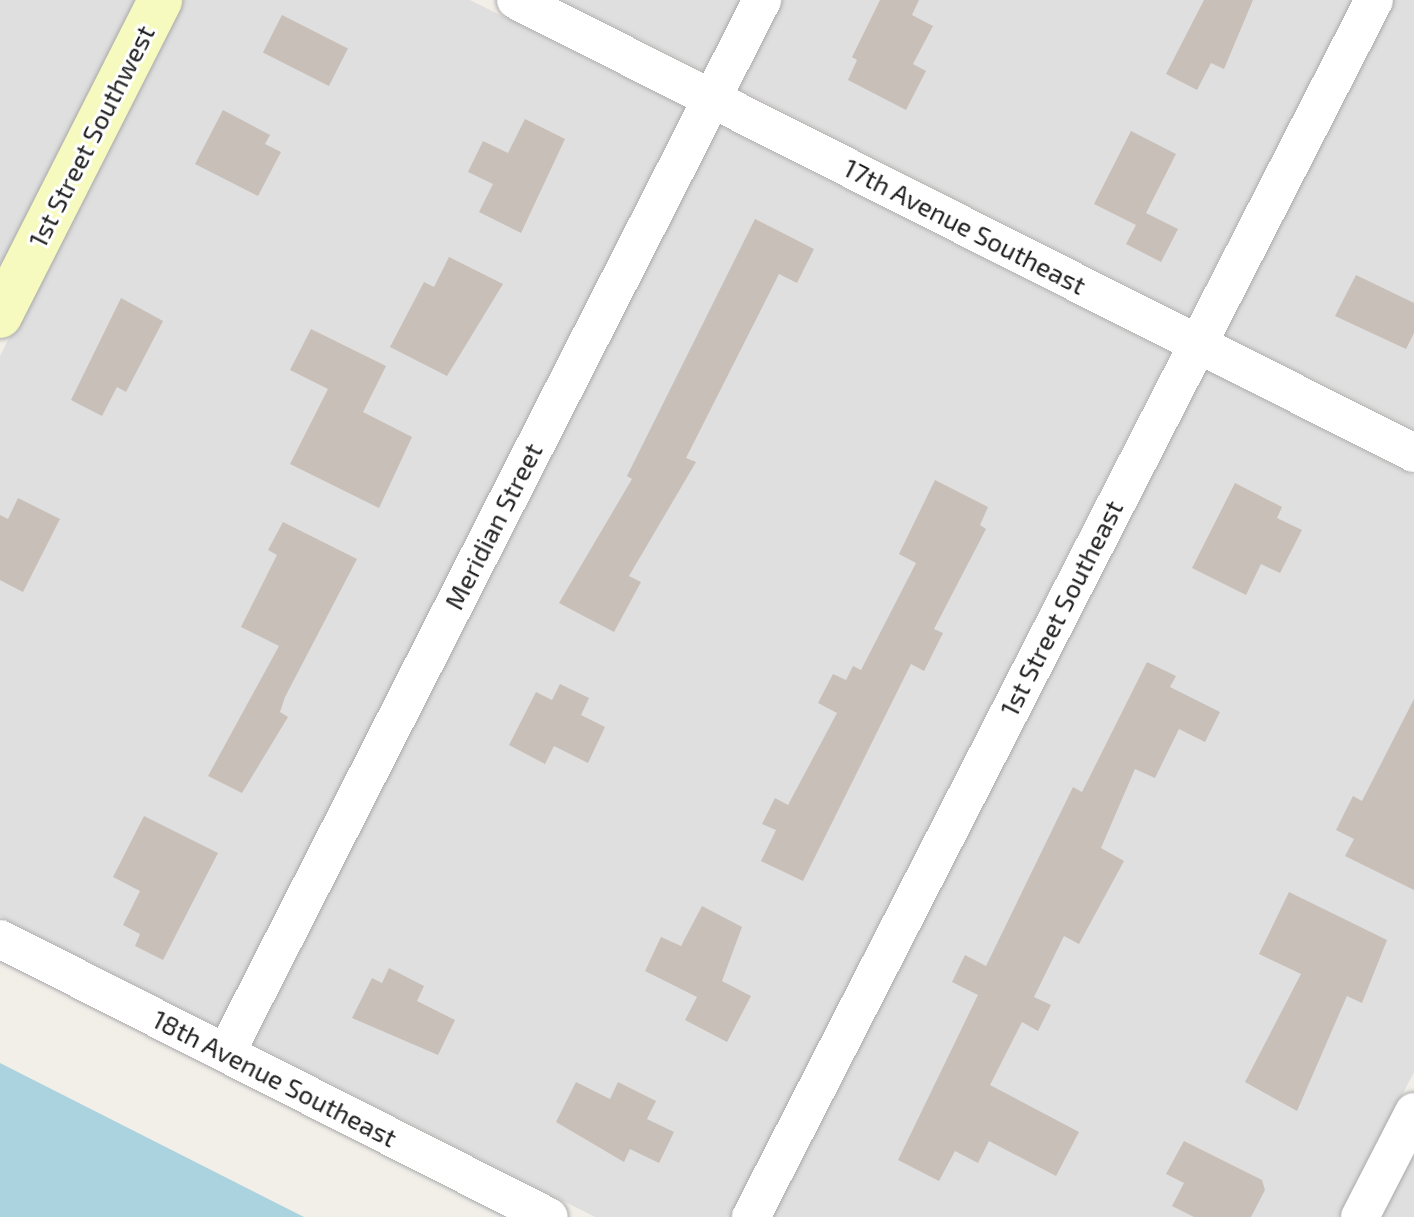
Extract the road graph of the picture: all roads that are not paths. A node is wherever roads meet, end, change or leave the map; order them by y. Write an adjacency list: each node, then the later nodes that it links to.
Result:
1 (160, 0): 6 (street, 1st Street Southwest)
2 (516, 0): 5 (street, 17th Avenue Southeast)
3 (762, 0): 5 (street, Meridian Street)
4 (1374, 0): 7 (street, 1st Street Southeast)
5 (711, 98): 7 (street, 17th Avenue Southeast); 10 (street, Meridian Street)
6 (0, 316)
7 (1196, 343): 8 (street, 17th Avenue Southeast); 13 (street, 1st Street Southeast)
8 (1414, 453)
9 (0, 939): 10 (street, 18th Avenue Southeast)
10 (226, 1053): 12 (street, 18th Avenue Southeast)
11 (1414, 1112): 14 (street)
12 (549, 1217)
13 (751, 1217)
14 (1360, 1217)

